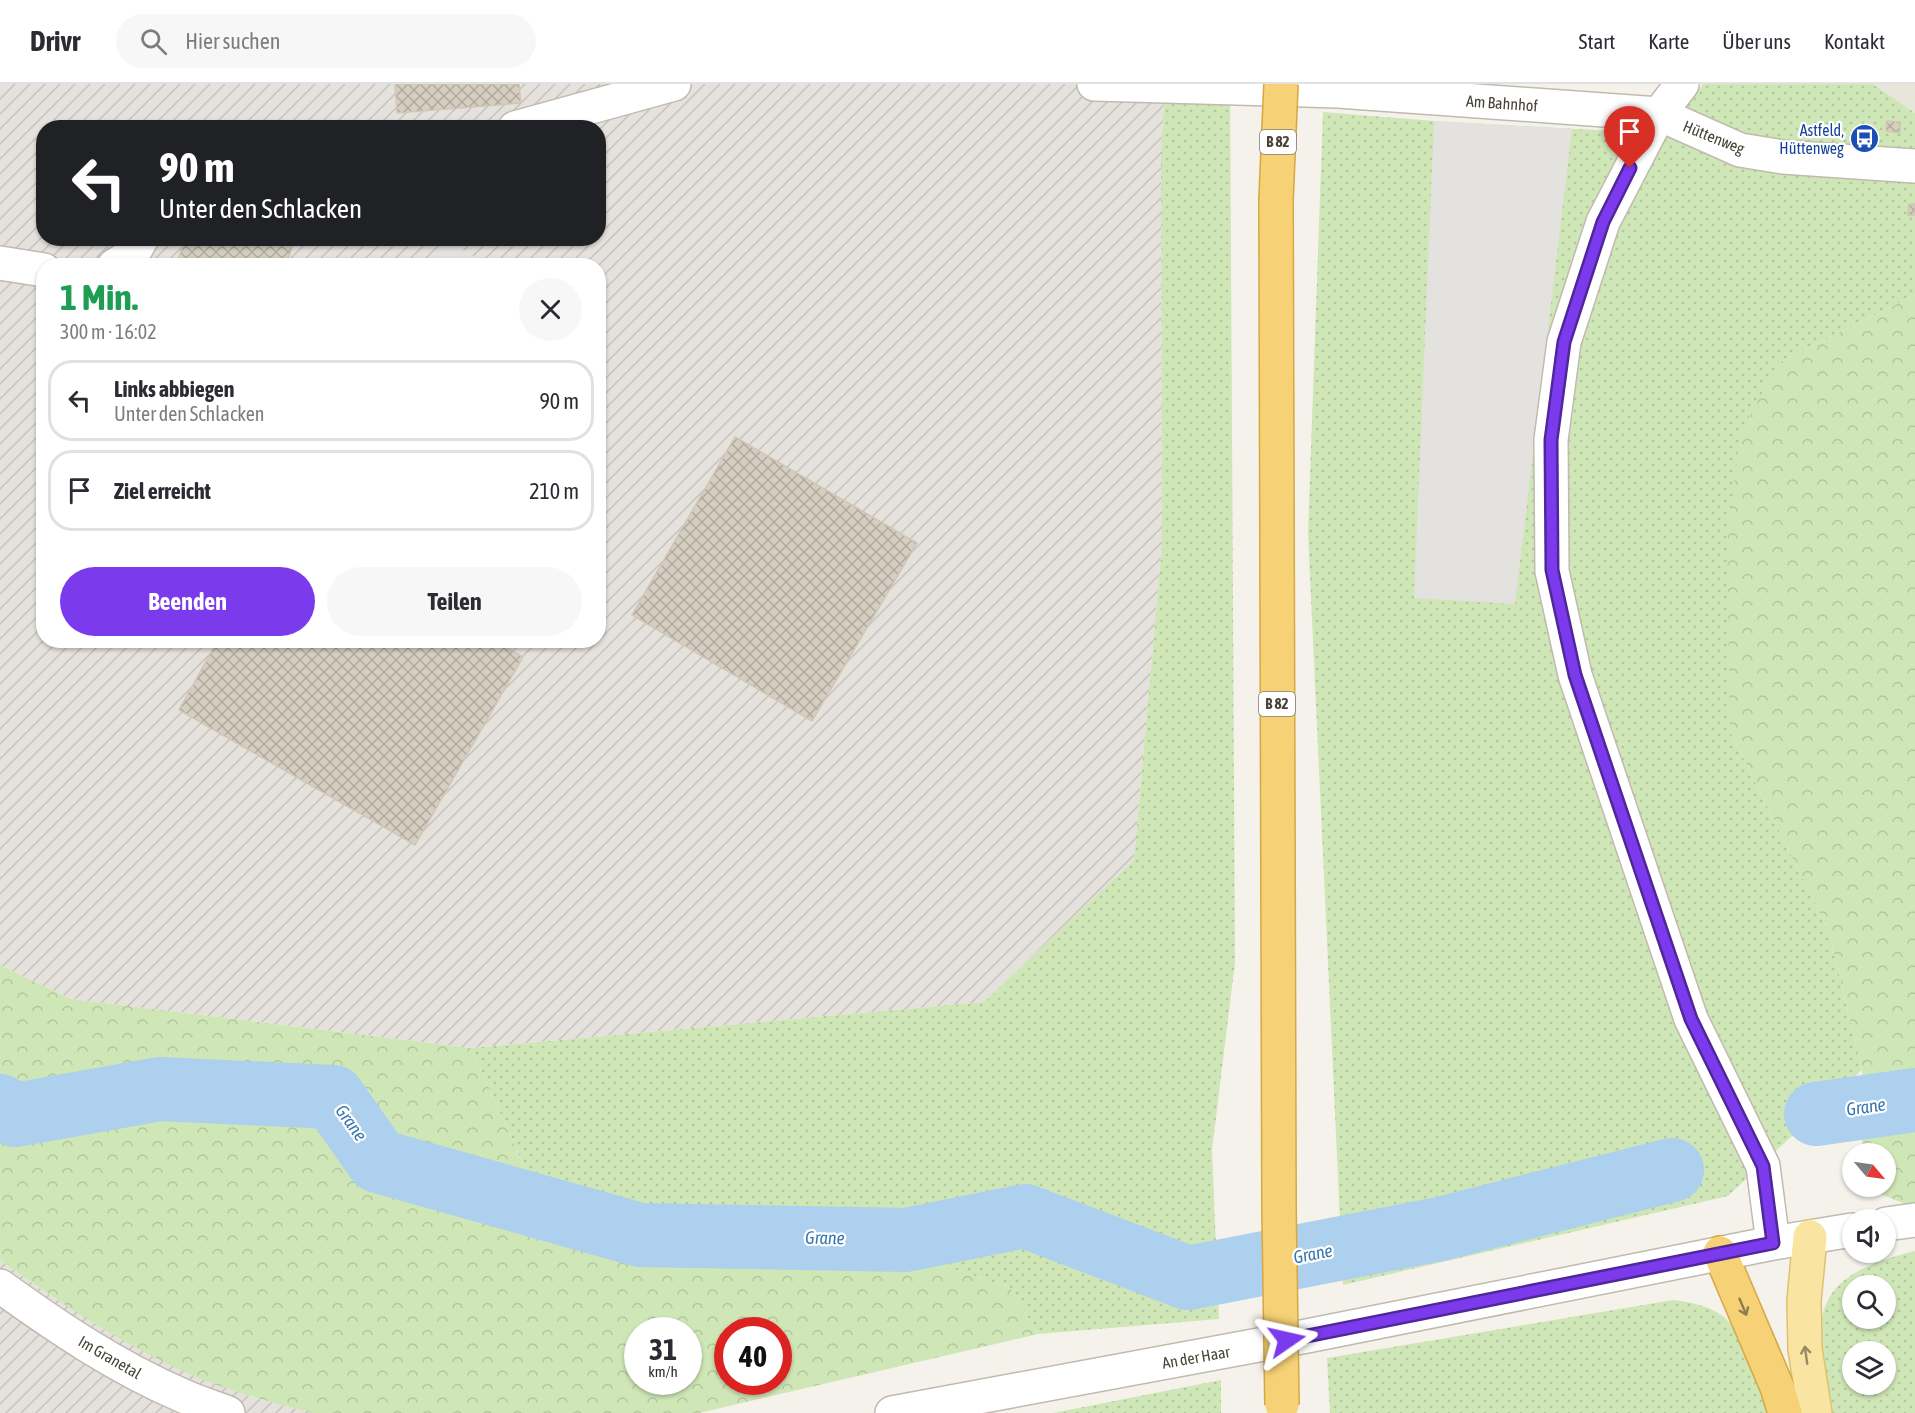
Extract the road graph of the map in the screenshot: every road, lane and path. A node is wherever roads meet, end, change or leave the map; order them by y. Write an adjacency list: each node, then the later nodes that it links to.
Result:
1 (674, 84): 8 (street)
2 (1094, 84): 5 (street, Am Bahnhof)
3 (1281, 84): 21 (highway, B 82, bridge)
4 (1682, 84): 7 (street)
5 (1437, 91): 6 (street, Am Bahnhof)
6 (1605, 97): 7 (street, Am Bahnhof)
7 (1659, 114): 9 (street, Hüttenweg); 18 (street)
8 (544, 120)
9 (1915, 166)
10 (138, 246): 11 (street)
11 (127, 258)
12 (0, 263): 13 (street)
13 (36, 269)
14 (1915, 1220): 15 (street)
15 (1896, 1223)
16 (1842, 1232): 17 (street, An der Haar)
17 (1810, 1237): 18 (street, An der Haar); 25 (main road, one-way to 17)
18 (1773, 1243): 19 (street, An der Haar)
19 (1720, 1253): 23 (street, An der Haar); 24 (highway, one-way to 24)
20 (0, 1287): 22 (street, Im Granetal)
21 (1282, 1409)
22 (228, 1413)
23 (892, 1413)
24 (1785, 1413)
25 (1815, 1413)

